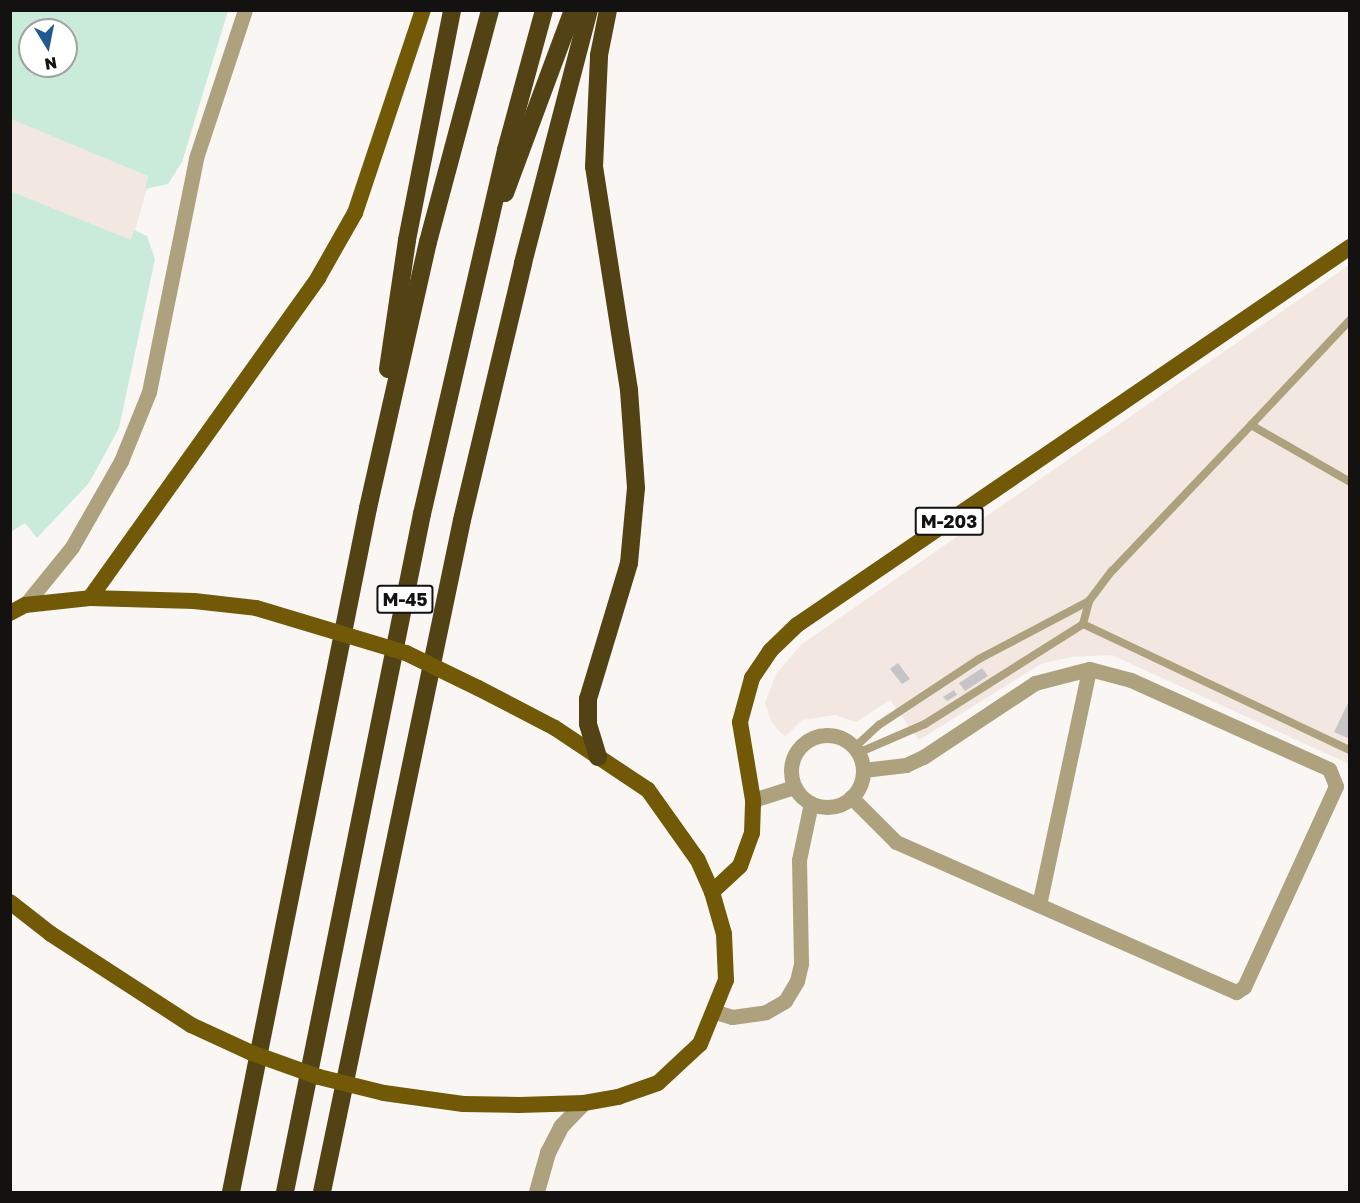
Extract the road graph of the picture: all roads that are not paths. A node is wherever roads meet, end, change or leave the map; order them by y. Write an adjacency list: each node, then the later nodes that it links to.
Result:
1 (245, 10): 17 (street)
2 (423, 10): 15 (main road)
3 (452, 10): 14 (highway)
4 (490, 10): 14 (highway, M-45)
5 (544, 10): 10 (highway, M-45)
6 (573, 10): 10 (highway)
7 (590, 10): 35 (highway)
8 (608, 10): 22 (highway)
9 (1350, 247): 26 (main road, M-203)
10 (482, 253): 34 (highway, M-45)
11 (1350, 320): 12 (lane)
12 (1251, 425): 13 (lane); 16 (lane)
13 (1350, 482)
14 (368, 508): 33 (highway, M-45)
15 (90, 598): 17 (main road); 22 (main road, bridge)
16 (1089, 601): 18 (lane); 20 (lane)
17 (18, 609)
18 (1083, 624): 20 (lane); 21 (lane)
19 (1089, 669): 23 (street); 30 (street); 30 (street)
20 (856, 750): 23 (street); 24 (street)
21 (1350, 750)
22 (598, 757): 28 (main road)
23 (862, 770): 25 (street)
24 (795, 787): 26 (street); 27 (street)
25 (851, 797): 27 (street); 30 (street)
26 (753, 800): 28 (main road, M-203)
27 (811, 803): 31 (street)
28 (712, 892): 31 (main road)
29 (10, 902): 32 (main road, bridge)
30 (1039, 905)
31 (716, 1012): 32 (main road)
32 (584, 1103): 36 (street)
33 (231, 1192)
34 (285, 1192)
35 (322, 1192)
36 (537, 1192)

